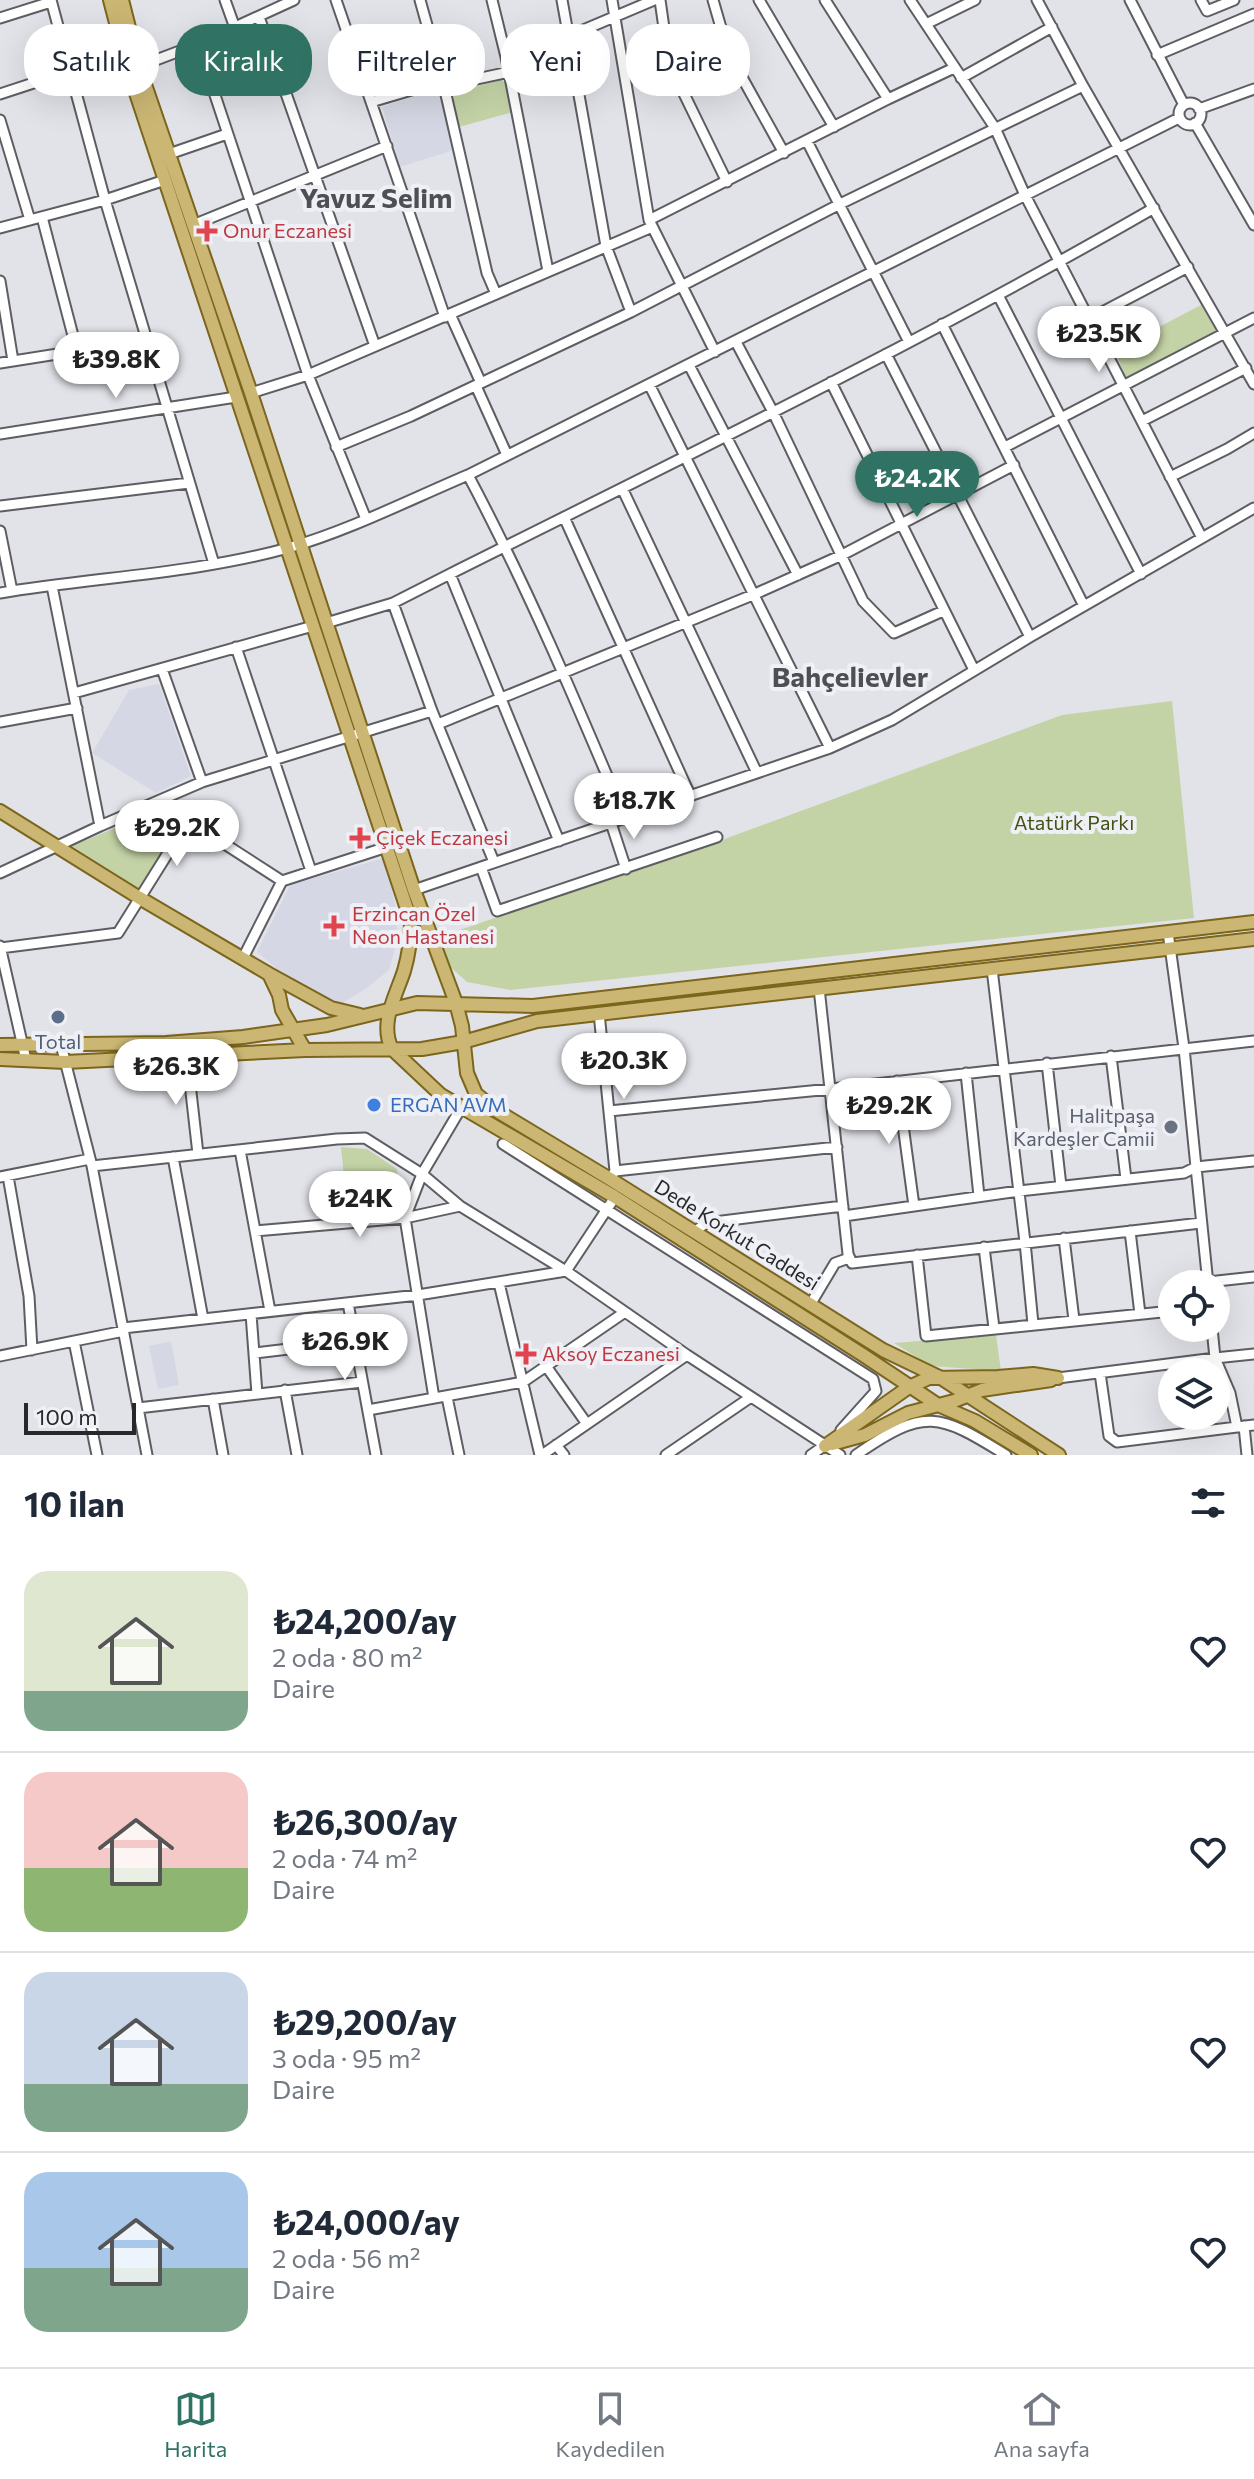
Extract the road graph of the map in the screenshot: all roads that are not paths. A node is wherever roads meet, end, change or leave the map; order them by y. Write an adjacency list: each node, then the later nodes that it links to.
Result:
1 (110, 0): 26 (main road)
2 (122, 0): 27 (main road)
3 (225, 0): 28 (street)
4 (294, 0): 22 (street)
5 (336, 0): 56 (street)
6 (420, 0): 30 (street)
7 (492, 0): 37 (street)
8 (562, 0): 31 (street)
9 (612, 0): 24 (street)
10 (657, 0): 24 (street); 33 (street)
11 (713, 0): 34 (street)
12 (759, 0): 62 (street)
13 (825, 0): 55 (street)
14 (910, 0): 35 (street)
15 (975, 0): 35 (street)
16 (1037, 0): 36 (street)
17 (1130, 0): 38 (street)
18 (1201, 0): 19 (street)
19 (1234, 0)
20 (51, 1): 23 (street); 25 (street)
21 (1254, 14): 38 (street)
22 (259, 17): 29 (street); 70 (street)
23 (0, 18)
24 (615, 18): 32 (street); 80 (street)
25 (57, 24)
26 (119, 24)
27 (126, 24)
28 (234, 24)
29 (244, 24)
30 (427, 24)
31 (567, 24)
32 (600, 24)
33 (662, 24)
34 (720, 24)
35 (926, 24): 39 (street)
36 (1052, 27): 40 (street); 42 (street)
37 (501, 37)
38 (1157, 55): 57 (street)
39 (954, 68): 40 (street); 55 (street)
40 (961, 78): 63 (street)
41 (24, 86): 45 (street)
42 (1083, 86): 63 (street); 67 (street)
43 (1253, 91): 58 (street)
44 (750, 92): 68 (street)
45 (0, 94)
46 (77, 96): 74 (street)
47 (142, 96): 71 (main road)
48 (146, 96): 69 (main road)
49 (215, 96): 64 (street)
50 (394, 96): 56 (street)
51 (446, 96): 91 (street)
52 (514, 96): 88 (street)
53 (580, 96): 84 (street)
54 (685, 96): 72 (street)
55 (888, 99): 62 (street)
56 (371, 102): 66 (street)
57 (1184, 105): 58 (street); 59 (street)
58 (1199, 109): 61 (street)
59 (1179, 118): 61 (street); 67 (street)
60 (0, 120): 79 (street)
61 (1195, 123): 82 (street)
62 (834, 127): 65 (street)
63 (995, 128): 73 (street); 76 (street)
64 (227, 134): 69 (street); 75 (street)
65 (807, 141): 68 (street); 76 (street)
66 (387, 146): 70 (street); 94 (street)
67 (1119, 147): 73 (street); 77 (street)
68 (784, 153): 72 (street)
69 (169, 154): 81 (main road)
70 (314, 176): 75 (street); 102 (street)
71 (165, 180): 74 (street); 117 (main road)
72 (727, 182): 80 (street)
73 (1025, 195): 85 (street); 87 (street)
74 (105, 200): 78 (street); 99 (street)
75 (250, 203): 81 (street); 110 (street)
76 (840, 204): 87 (street); 90 (street)
77 (1154, 208): 85 (street); 86 (street)
78 (42, 217): 79 (street); 103 (street)
79 (30, 220): 83 (street)
80 (650, 223): 84 (street); 90 (street)
81 (193, 225): 116 (main road)
82 (1254, 225)
83 (0, 228)
84 (606, 246): 88 (street); 93 (street)
85 (1060, 263): 92 (street); 96 (street)
86 (1188, 267): 96 (street); 98 (street)
87 (874, 270): 100 (street); 101 (street)
88 (548, 271): 91 (street)
89 (0, 281): 106 (street)
90 (680, 285): 93 (street); 104 (street)
91 (496, 294): 94 (street)
92 (998, 295): 97 (street); 120 (street)
93 (631, 312): 112 (street)
94 (447, 316): 102 (street); 112 (street)
95 (1254, 318): 98 (street)
96 (1089, 319): 115 (street)
97 (942, 324): 101 (street); 126 (street)
98 (1226, 333): 109 (street); 115 (street)
99 (146, 340): 103 (street); 118 (street)
100 (736, 342): 104 (street); 119 (street)
101 (909, 342): 105 (street)
102 (375, 346): 110 (street)
103 (77, 351): 106 (street)
104 (715, 352): 108 (street)
105 (886, 354): 111 (street); 134 (street)
106 (13, 361): 107 (street)
107 (0, 363)
108 (689, 365): 113 (street); 124 (street)
109 (1246, 368): 114 (street); 121 (street)
110 (308, 375): 116 (street); 125 (street)
111 (831, 382): 119 (street); 139 (street)
112 (478, 384): 125 (street); 127 (street)
113 (649, 384): 127 (street); 128 (street)
114 (1254, 384)
115 (1124, 386): 120 (street); 121 (street)
116 (251, 393): 142 (main road)
117 (236, 397): 118 (street); 144 (main road)
118 (166, 409): 123 (street); 132 (street)
119 (773, 412): 124 (street); 145 (street)
120 (1060, 418): 126 (street); 148 (street)
121 (1142, 421): 131 (street)
122 (1254, 433): 131 (street)
123 (0, 434)
124 (727, 435): 128 (street); 149 (street)
125 (336, 447): 138 (street)
126 (1005, 447): 129 (street)
127 (507, 455): 130 (street)
128 (684, 457): 133 (street); 153 (street)
129 (1014, 465): 134 (street); 155 (street)
130 (468, 475): 138 (street); 143 (street)
131 (1170, 477): 141 (street)
132 (189, 483): 135 (street); 146 (street)
133 (622, 488): 137 (street); 157 (street)
134 (956, 494): 139 (street); 159 (street)
135 (0, 506)
136 (1254, 508): 141 (street)
137 (564, 517): 143 (street); 161 (street)
138 (366, 519): 142 (street)
139 (901, 524): 145 (street); 156 (street)
140 (0, 531): 151 (street)
141 (1202, 538): 148 (street)
142 (301, 544): 144 (street); 158 (main road)
143 (506, 546): 147 (street); 164 (street)
144 (286, 548): 146 (street); 158 (main road)
145 (842, 555): 149 (street); 156 (street)
146 (214, 564): 150 (street)
147 (450, 574): 154 (street); 166 (street)
148 (1141, 574): 155 (street)
149 (798, 575): 153 (street)
150 (52, 586): 151 (street); 165 (street)
151 (12, 591): 152 (street)
152 (0, 593)
153 (755, 594): 157 (street); 172 (street)
154 (393, 603): 158 (street); 168 (street)
155 (1084, 606): 159 (street)
156 (943, 611): 163 (street)
157 (686, 622): 161 (street); 174 (street)
158 (319, 625): 160 (street); 171 (main road)
159 (1030, 637): 163 (street)
160 (236, 647): 162 (street); 173 (street)
161 (622, 647): 164 (street); 176 (street)
162 (162, 669): 165 (street); 175 (street)
163 (974, 670): 172 (street)
164 (563, 672): 166 (street); 179 (street)
165 (74, 693): 167 (street)
166 (501, 697): 170 (street); 184 (street)
167 (77, 708): 169 (street); 182 (street)
168 (432, 711): 170 (street); 171 (street)
169 (0, 722)
170 (438, 724): 187 (street)
171 (357, 734): 173 (street); 186 (main road); 193 (main road, Dede Korkut Caddesi)
172 (830, 748): 174 (street)
173 (274, 759): 175 (street); 190 (street)
174 (757, 773): 176 (street)
175 (202, 782): 177 (street)
176 (690, 795): 179 (street)
177 (158, 801): 180 (street); 182 (street)
178 (0, 811): 185 (main road)
179 (625, 818): 181 (street)
180 (188, 821): 192 (street); 194 (street)
181 (611, 823): 184 (street); 189 (street)
182 (100, 826): 185 (street)
183 (717, 837): 189 (street)
184 (559, 841): 187 (street)
185 (55, 846): 191 (street); 194 (main road)
186 (387, 847): 190 (street); 205 (main road)
187 (494, 862): 188 (street)
188 (481, 867): 189 (street); 193 (street)
189 (626, 869)
190 (311, 871): 192 (street)
191 (0, 873)
192 (282, 881): 200 (street)
193 (414, 890): 204 (main road, Dede Korkut Caddesi)
194 (138, 897): 198 (street); 200 (main road)
195 (1254, 922): 196 (main road)
196 (1168, 932): 199 (street); 204 (main road)
197 (1254, 939): 199 (main road)
198 (0, 947): 213 (street)
199 (1170, 949): 201 (main road); 214 (street)
200 (243, 958): 202 (main road)
201 (992, 969): 203 (main road); 223 (street)
202 (269, 974): 207 (main road); 208 (main road)
203 (819, 988): 206 (main road); 226 (street)
204 (456, 1003): 205 (main road); 210 (main road, Dede Korkut Caddesi)
205 (390, 1009): 207 (main road); 215 (main road)
206 (599, 1013): 210 (main road); 228 (street)
207 (363, 1015): 208 (main road)
208 (293, 1031): 212 (main road); 216 (main road)
209 (1254, 1041): 214 (street)
210 (463, 1042): 215 (main road); 238 (main road, Dede Korkut Caddesi)
211 (0, 1045): 213 (main road)
212 (61, 1045): 213 (main road); 221 (street)
213 (24, 1046): 220 (street)
214 (1184, 1048): 217 (street); 236 (street)
215 (392, 1049): 216 (main road); 227 (main road, Dede Korkut Caddesi)
216 (305, 1050): 218 (main road)
217 (1111, 1056): 222 (street); 240 (street)
218 (187, 1057): 221 (main road); 232 (street)
219 (0, 1059): 220 (main road)
220 (26, 1060): 221 (main road)
221 (66, 1062): 235 (street)
222 (1047, 1063): 223 (street); 241 (street)
223 (1005, 1068): 224 (street); 242 (street)
224 (966, 1073): 225 (street); 243 (street)
225 (897, 1081): 226 (street); 246 (street)
226 (831, 1089): 228 (street); 230 (street)
227 (461, 1108): 237 (street); 244 (main road, Dede Korkut Caddesi)
228 (609, 1111): 238 (street)
229 (503, 1144): 247 (street)
230 (837, 1147): 238 (street); 248 (street)
231 (240, 1150): 232 (street); 237 (street); 251 (street)
232 (198, 1154): 233 (street)
233 (173, 1157): 235 (street); 272 (street)
234 (1254, 1161): 236 (street)
235 (91, 1162): 239 (street); 276 (street)
236 (1196, 1167): 240 (street); 250 (street)
237 (422, 1174): 245 (street); 249 (street)
238 (613, 1175): 253 (main road, Dede Korkut Caddesi)
239 (4, 1176): 280 (street)
240 (1126, 1179): 241 (street)
241 (1061, 1186): 242 (street)
242 (1019, 1191): 243 (street); 255 (street)
243 (979, 1196): 246 (street)
244 (615, 1197): 247 (street); 293 (main road, Dede Korkut Caddesi)
245 (460, 1206): 249 (street); 260 (street)
246 (914, 1206): 248 (street)
247 (604, 1210): 260 (street); 310 (street)
248 (844, 1211): 253 (street); 258 (street)
249 (405, 1218): 251 (street); 264 (street)
250 (1201, 1223): 252 (street); 259 (street)
251 (255, 1231): 267 (street)
252 (1130, 1231): 254 (street); 271 (street)
253 (694, 1232): 266 (main road, Dede Korkut Caddesi)
254 (1064, 1238): 255 (street); 273 (street)
255 (1025, 1242): 256 (street); 274 (street)
256 (984, 1247): 257 (street); 275 (street)
257 (917, 1255): 258 (street); 275 (street)
258 (849, 1258): 266 (street)
259 (1206, 1270)
260 (566, 1271): 263 (street); 268 (street)
261 (1254, 1277): 262 (street)
262 (1230, 1280)
263 (499, 1283): 264 (street); 292 (street)
264 (418, 1295): 265 (street); 301 (street)
265 (348, 1303): 267 (street); 278 (street)
266 (810, 1305): 289 (main road, Dede Korkut Caddesi)
267 (270, 1311): 270 (street)
268 (625, 1312): 283 (street); 287 (street)
269 (1158, 1312): 271 (street)
270 (251, 1314): 272 (street); 281 (street)
271 (1140, 1314): 273 (street)
272 (203, 1319): 276 (street)
273 (1074, 1320): 274 (street)
274 (1033, 1324): 275 (street)
275 (994, 1328)
276 (123, 1330): 277 (street); 304 (street)
277 (74, 1341): 280 (street); 311 (street)
278 (356, 1341): 281 (street); 291 (street)
279 (1213, 1342): 285 (street)
280 (32, 1350): 284 (street)
281 (255, 1353): 297 (street)
282 (1254, 1354): 285 (street)
283 (687, 1355): 300 (street); 307 (street)
284 (0, 1356)
285 (1215, 1358)
286 (1158, 1365): 288 (street)
287 (546, 1366): 292 (street); 307 (street)
288 (1100, 1373): 290 (street); 308 (street)
289 (941, 1378): 290 (main road); 293 (main road); 298 (main road, Dede Korkut Caddesi)
290 (1058, 1378): 294 (main road)
291 (362, 1382): 295 (street); 305 (street)
292 (523, 1382): 299 (street); 317 (street)
293 (909, 1387): 303 (main road, Dede Korkut Caddesi); 310 (main road)
294 (1000, 1387): 298 (main road); 306 (main road)
295 (285, 1390): 297 (street); 314 (street)
296 (1230, 1393): 308 (street)
297 (257, 1394): 302 (street)
298 (967, 1395): 303 (main road); 306 (main road, Dede Korkut Caddesi)
299 (447, 1397): 301 (street); 316 (street)
300 (751, 1397): 310 (street); 319 (street)
301 (434, 1398): 305 (street)
302 (213, 1399): 304 (street); 313 (street)
303 (938, 1405): 310 (main road); 324 (main road, Dede Korkut Caddesi)
304 (138, 1408): 312 (street)
305 (368, 1410): 315 (street)
306 (991, 1412): 325 (main road, Dede Korkut Caddesi)
307 (587, 1424): 309 (street)
308 (1245, 1426): 326 (street)
309 (556, 1445): 317 (street); 318 (street)
310 (825, 1446): 320 (street); 321 (street)
311 (97, 1455)
312 (147, 1455)
313 (223, 1455)
314 (297, 1455)
315 (376, 1455)
316 (459, 1455)
317 (541, 1455)
318 (564, 1455)
319 (666, 1455)
320 (811, 1455)
321 (840, 1455)
322 (856, 1455): 323 (street)
323 (1006, 1455)
324 (1031, 1455)
325 (1059, 1455)
326 (1247, 1455)

